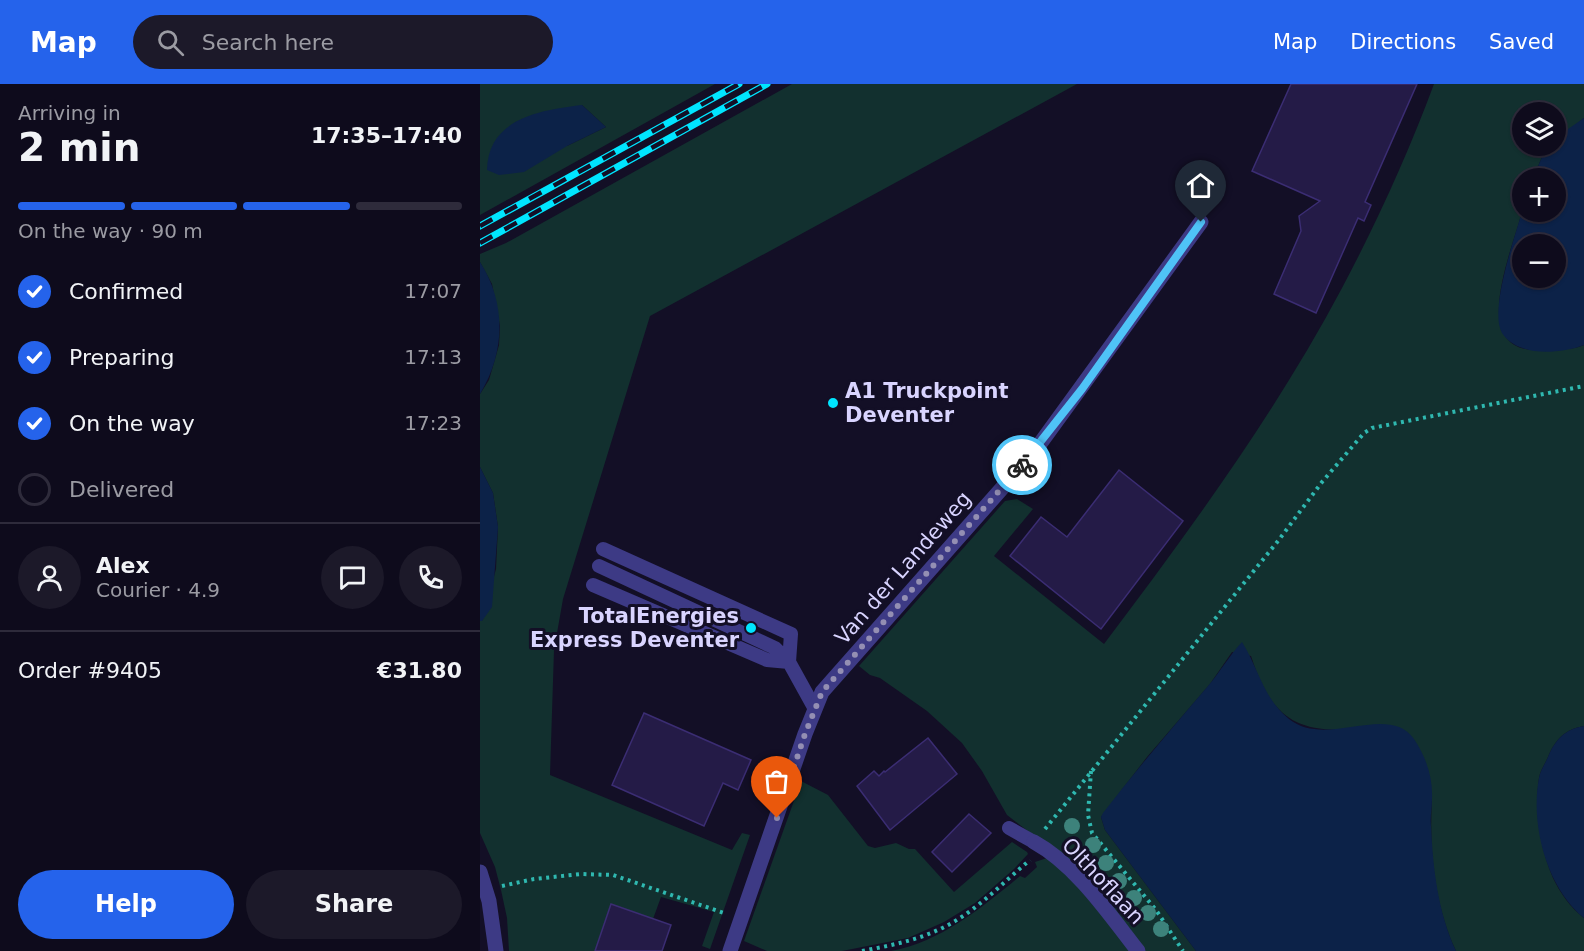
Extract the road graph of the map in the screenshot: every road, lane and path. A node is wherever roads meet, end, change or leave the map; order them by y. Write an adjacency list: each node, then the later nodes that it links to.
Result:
1 (1201, 222): 7 (street, Van der Landeweg)
2 (1584, 386): 8 (path)
3 (603, 549): 6 (lane)
4 (599, 566): 6 (lane)
5 (593, 585): 6 (lane)
6 (789, 662): 7 (lane)
7 (815, 709): 13 (street, Van der Landeweg)
8 (1091, 771): 10 (path); 18 (path)
9 (1009, 828): 10 (lane)
10 (1039, 845): 16 (path); 17 (street, Olthoflaan)
11 (480, 872): 12 (street)
12 (485, 889): 13 (path); 14 (street)
13 (742, 920): 15 (street, Van der Landeweg)
14 (496, 951)
15 (730, 951)
16 (862, 951)
17 (1138, 951)
18 (1184, 951)

